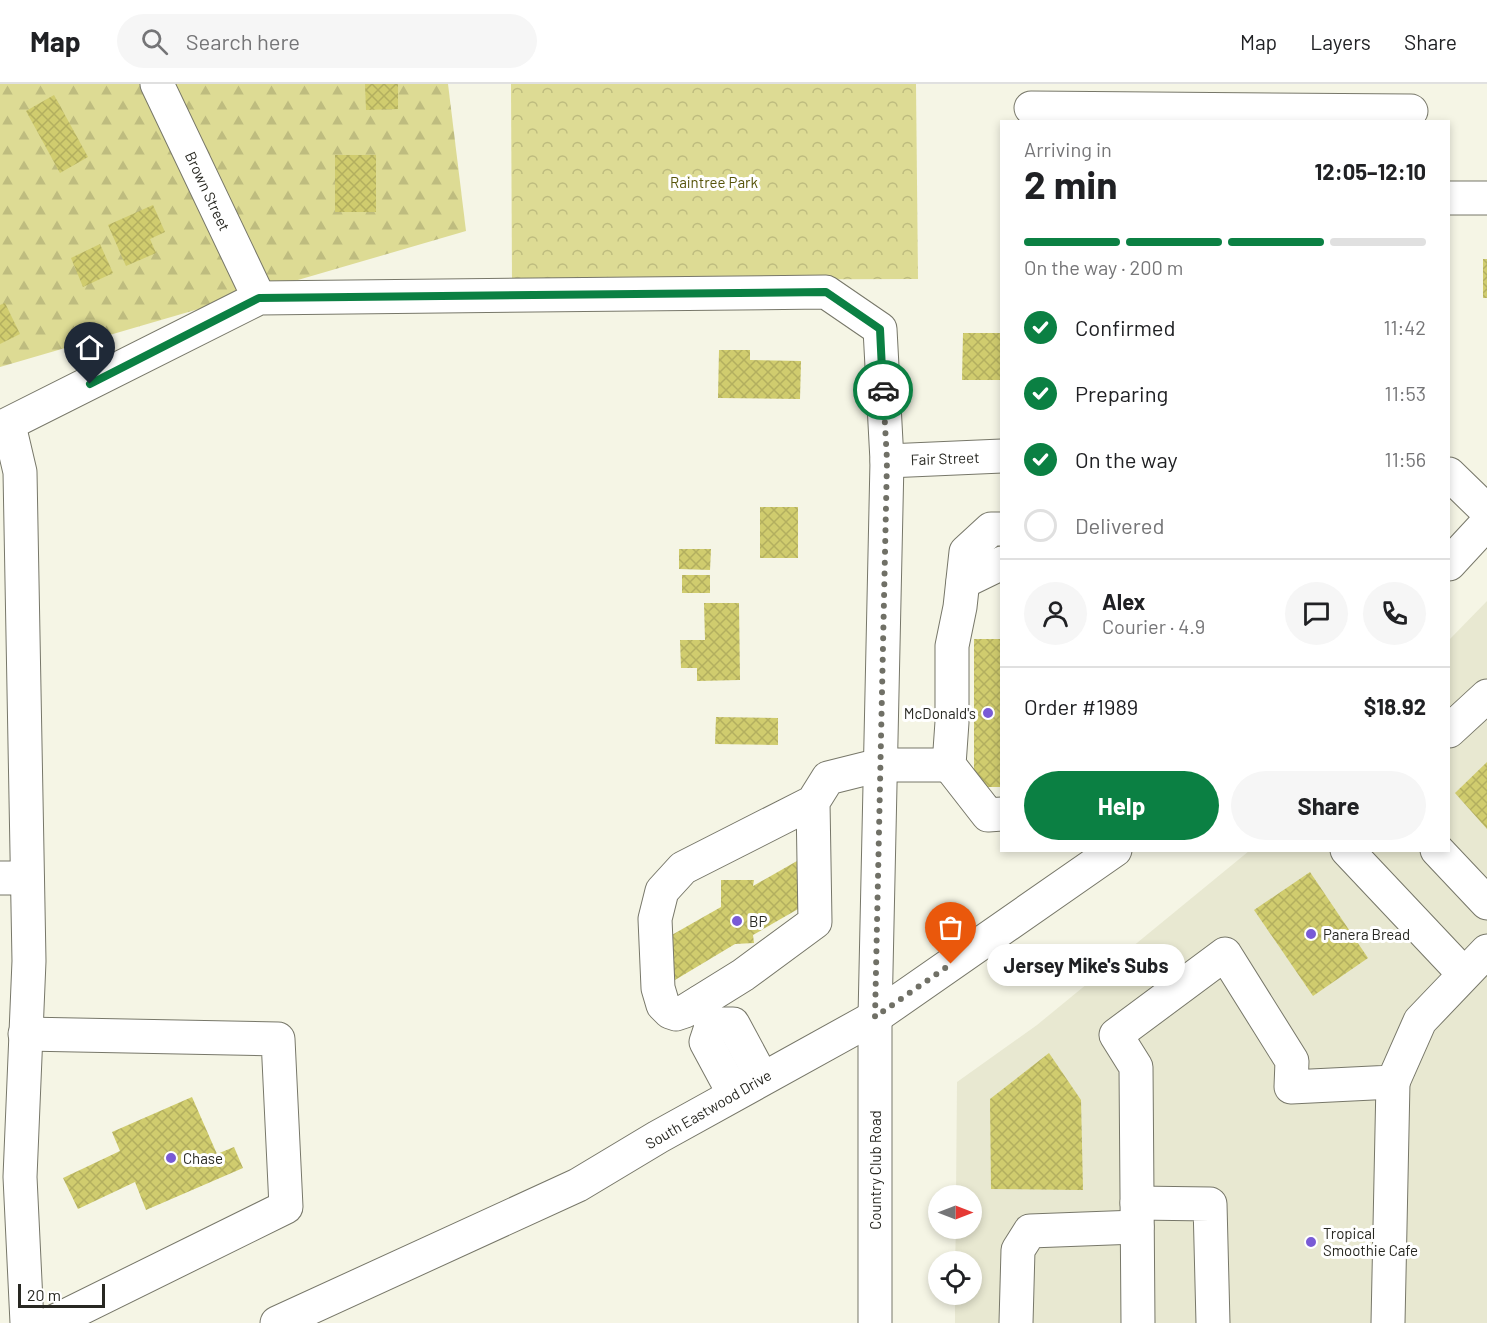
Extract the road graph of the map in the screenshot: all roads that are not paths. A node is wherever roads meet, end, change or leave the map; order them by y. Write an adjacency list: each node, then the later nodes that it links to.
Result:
1 (158, 84): 6 (street, Brown Street)
2 (1411, 106): 3 (street)
3 (1031, 108)
4 (1450, 198): 5 (street)
5 (1487, 198)
6 (259, 298): 7 (street); 9 (street, Country Club Road)
7 (4, 427): 26 (street)
8 (1000, 456): 9 (street, Fair Street)
9 (887, 460): 19 (street, Country Club Road)
10 (1450, 475): 11 (street)
11 (1487, 511)
12 (1487, 523): 14 (street)
13 (1000, 529): 16 (street)
14 (1450, 563)
15 (1000, 564): 16 (street)
16 (963, 582): 20 (street)
17 (1487, 696): 18 (street)
18 (1450, 730)
19 (880, 765): 20 (street); 21 (street); 31 (street, Country Club Road)
20 (949, 765): 22 (street)
21 (813, 802): 30 (street); 30 (street)
22 (1000, 814)
23 (1112, 852): 31 (street, South Eastwood Drive)
24 (1349, 852): 29 (street)
25 (1439, 852): 27 (street)
26 (14, 878): 32 (street)
27 (1487, 903)
28 (1487, 951): 29 (street)
29 (1463, 973): 33 (street)
30 (706, 1013): 34 (street)
31 (875, 1017): 34 (street, South Eastwood Drive); 39 (street, Country Club Road)
32 (25, 1034): 36 (street); 37 (street)
33 (1393, 1082): 35 (street); 43 (street)
34 (748, 1086): 38 (street, South Eastwood Drive)
35 (1137, 1215): 40 (street); 41 (street); 42 (street)
36 (27, 1323)
37 (51, 1323)
38 (277, 1323)
39 (875, 1323)
40 (1016, 1323)
41 (1138, 1323)
42 (1213, 1323)
43 (1388, 1323)

